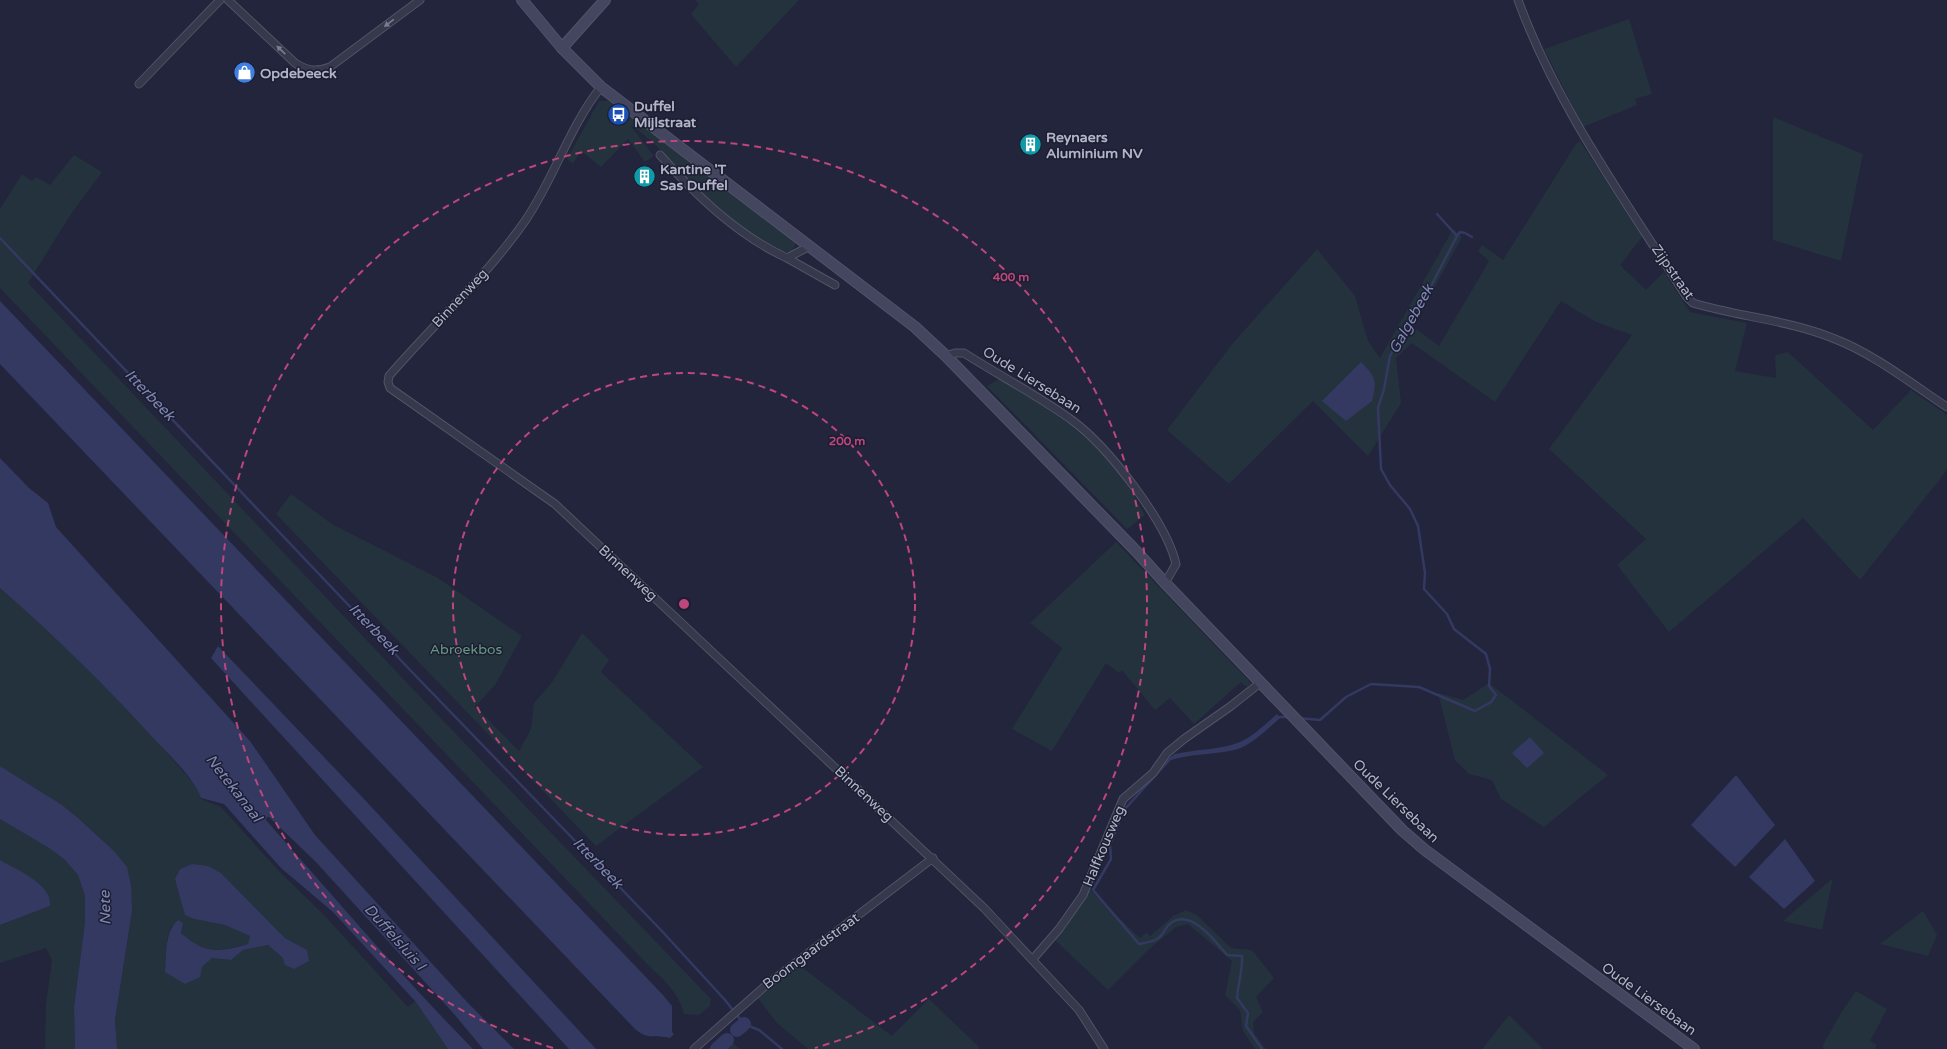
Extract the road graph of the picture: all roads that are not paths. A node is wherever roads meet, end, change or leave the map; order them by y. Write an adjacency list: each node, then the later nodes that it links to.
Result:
1 (220, 0): 8 (street)
2 (228, 0): 3 (street, one-way to 2)
3 (420, 0)
4 (522, 0): 7 (main road, Oude Liersebaan)
5 (605, 0): 7 (main road)
6 (1518, 0): 15 (street, Zijpstraat)
7 (562, 48): 9 (main road, Oude Liersebaan)
8 (139, 84)
9 (602, 87): 11 (main road, Oude Liersebaan); 18 (street, Binnenweg)
10 (660, 155): 12 (street)
11 (810, 246): 12 (street); 14 (main road, Oude Liersebaan)
12 (787, 258): 13 (street)
13 (835, 285)
14 (946, 356): 16 (main road, Oude Liersebaan); 16 (street, Oude Liersebaan)
15 (1947, 407)
16 (1165, 583): 17 (main road, Oude Liersebaan)
17 (1260, 682): 19 (street, Halfkousweg); 22 (main road, Oude Liersebaan)
18 (933, 858): 19 (street, Binnenweg); 20 (street, Boomgaardstraat)
19 (1033, 959): 21 (street, Binnenweg)
20 (694, 1049)
21 (1104, 1049)
22 (1694, 1049)

